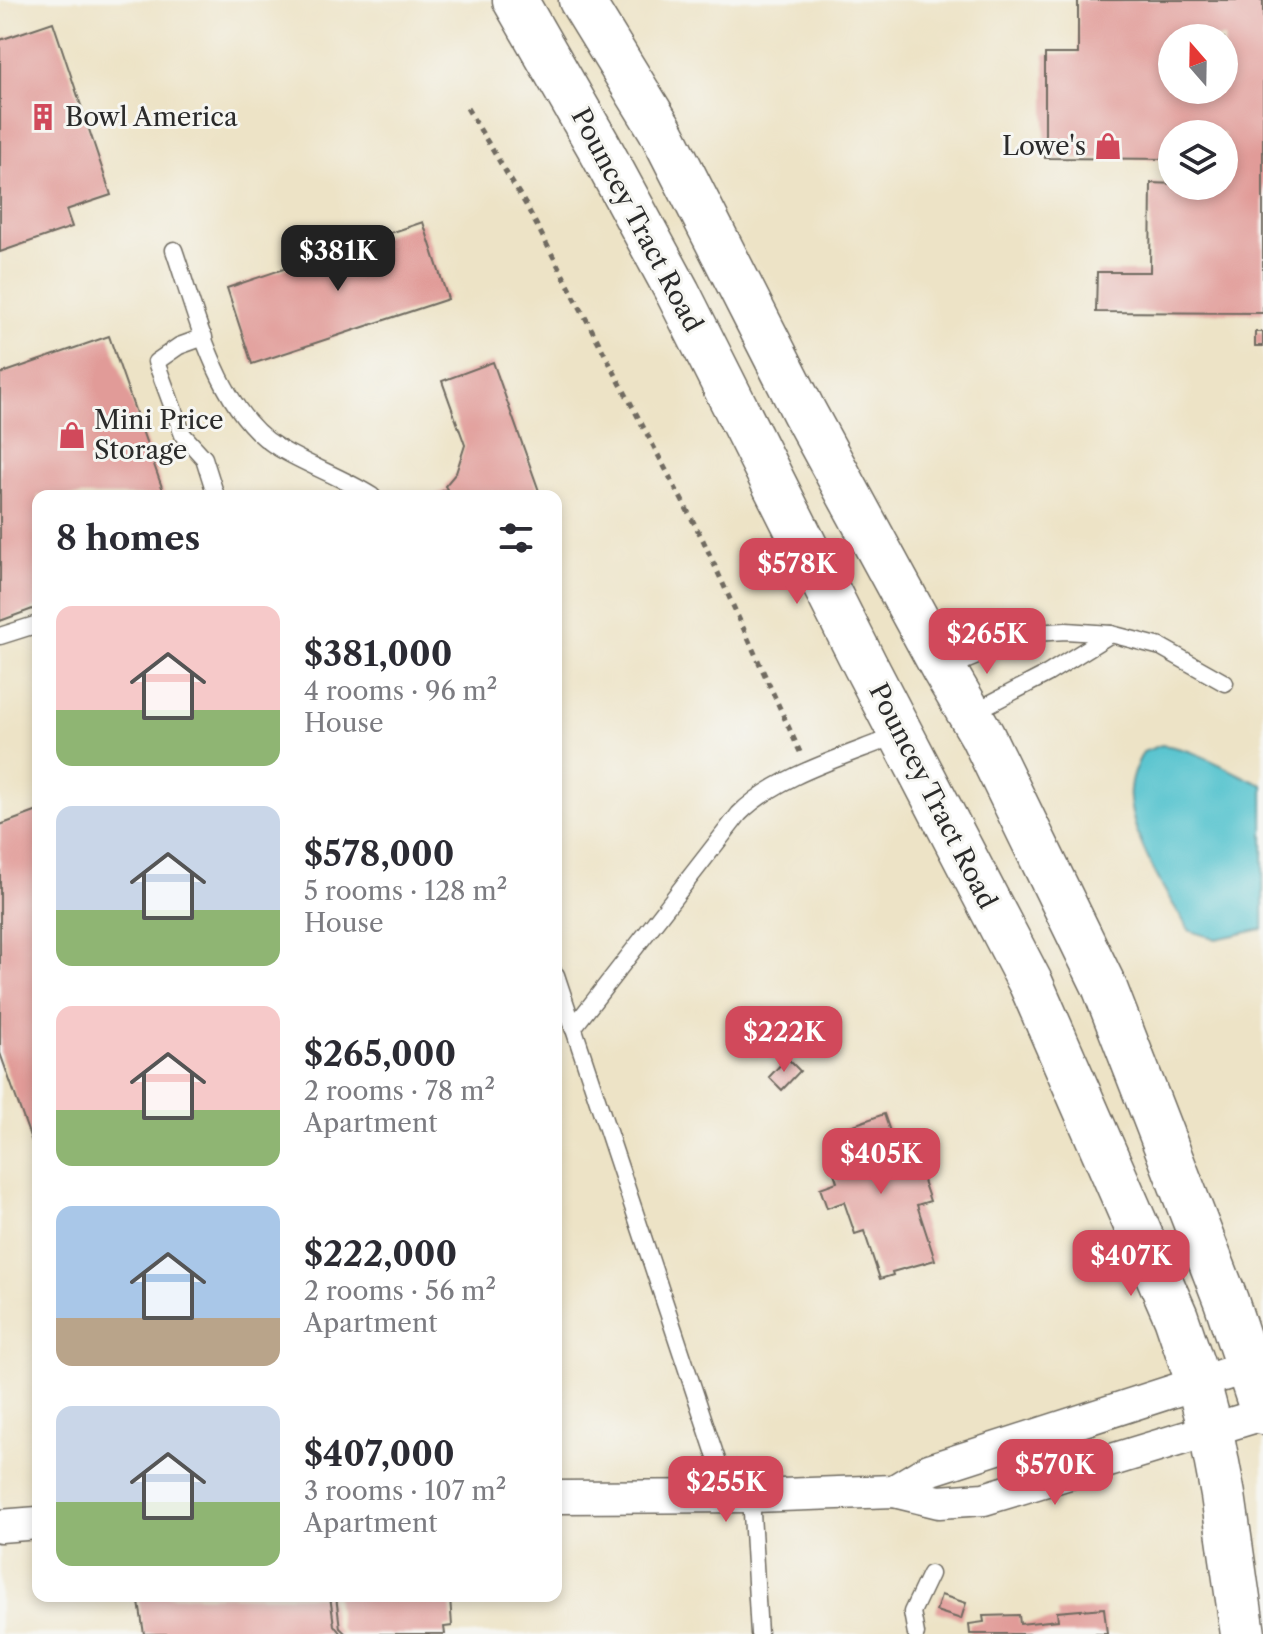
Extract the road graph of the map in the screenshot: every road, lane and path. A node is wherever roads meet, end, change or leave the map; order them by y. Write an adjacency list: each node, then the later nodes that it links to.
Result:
1 (515, 0): 14 (main road, Pouncey Tract Road)
2 (581, 0): 11 (main road)
3 (467, 108): 15 (path)
4 (174, 250): 5 (lane)
5 (204, 337): 6 (lane); 7 (lane)
6 (214, 490)
7 (358, 490)
8 (32, 626): 10 (lane)
9 (1111, 634): 11 (lane); 12 (lane); 13 (lane)
10 (0, 636)
11 (944, 670): 13 (main road)
12 (1225, 683)
13 (969, 714): 18 (main road)
14 (901, 734): 15 (lane); 19 (main road, Pouncey Tract Road)
15 (809, 771): 17 (lane)
16 (562, 994): 17 (lane)
17 (573, 1028): 23 (lane)
18 (1256, 1364): 19 (street); 20 (main road)
19 (1198, 1382): 21 (main road, Pouncey Tract Road); 22 (street)
20 (1263, 1413): 21 (street)
21 (1211, 1431): 22 (street); 30 (main road, Pouncey Tract Road)
22 (894, 1491): 23 (street)
23 (736, 1496): 24 (street); 28 (lane)
24 (562, 1497)
25 (32, 1523): 26 (street)
26 (0, 1526)
27 (930, 1574): 29 (lane)
28 (759, 1634)
29 (916, 1634)
30 (1243, 1634)

